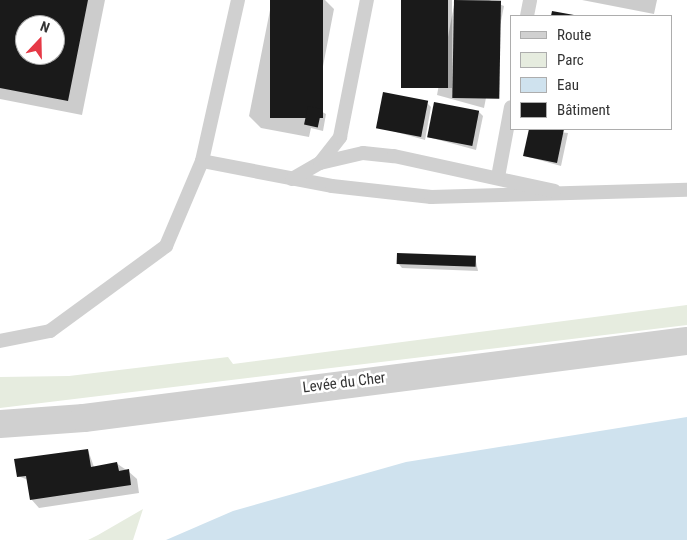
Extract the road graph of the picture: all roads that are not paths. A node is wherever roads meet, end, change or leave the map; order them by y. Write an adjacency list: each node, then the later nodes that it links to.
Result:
1 (238, 0): 6 (lane)
2 (367, 0): 7 (lane)
3 (530, 0): 4 (lane)
4 (527, 15)
5 (510, 112): 8 (lane)
6 (202, 162): 9 (lane); 12 (lane)
7 (320, 163): 8 (lane); 9 (lane)
8 (498, 177): 11 (lane)
9 (292, 179): 11 (lane)
10 (687, 190): 11 (lane)
11 (571, 196)
12 (0, 341)
13 (687, 341): 14 (street, Levée du Cher)
14 (0, 424)

